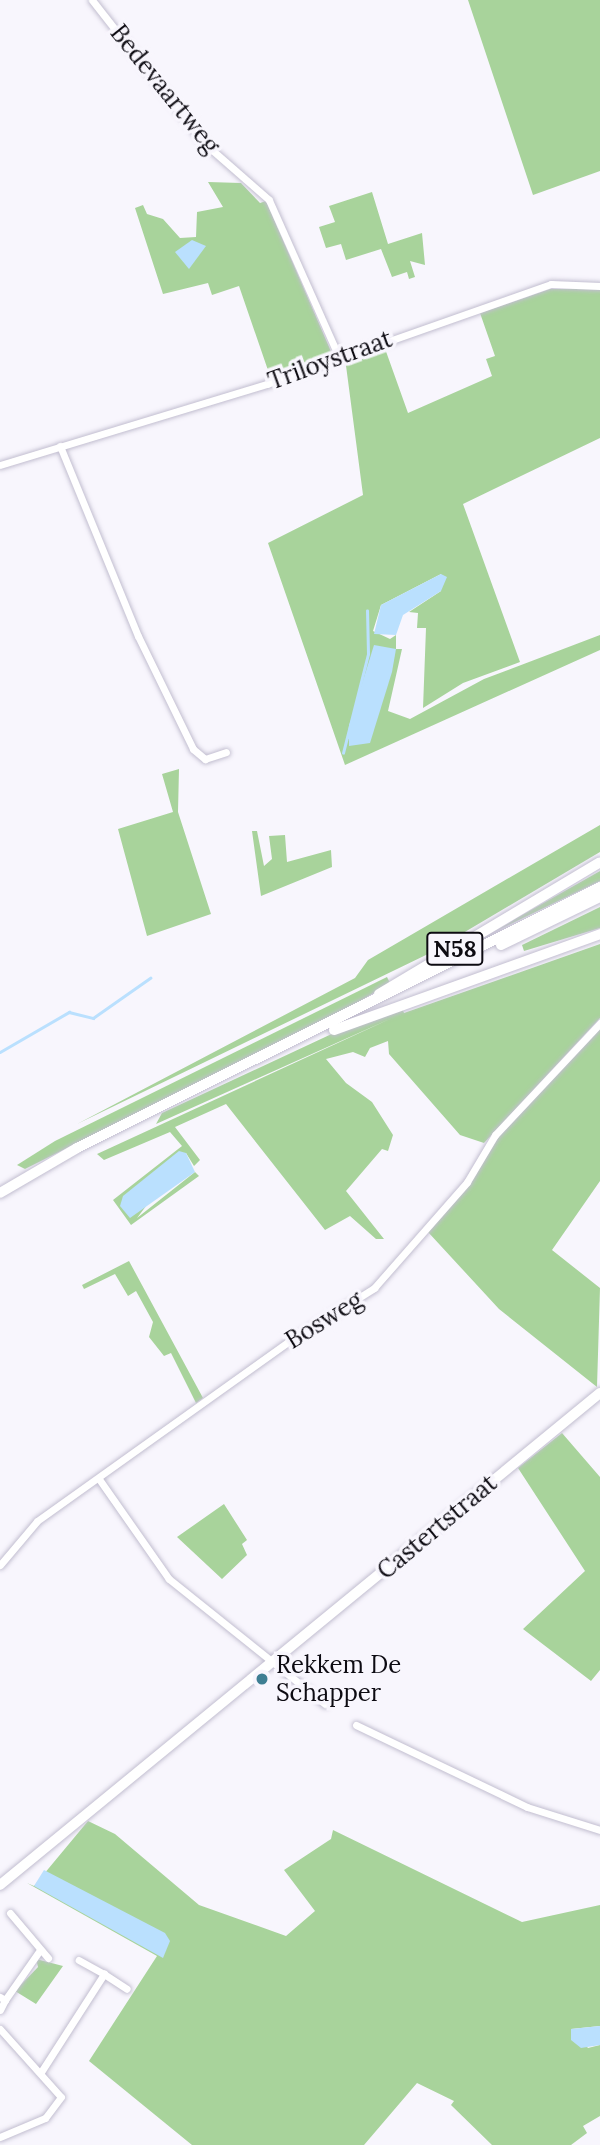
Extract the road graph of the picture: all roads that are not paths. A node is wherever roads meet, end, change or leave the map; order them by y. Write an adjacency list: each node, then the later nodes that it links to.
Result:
1 (92, 0): 3 (street, Bedevaartweg)
2 (600, 286): 3 (street, Triloystraat)
3 (339, 357): 4 (street, Triloystraat)
4 (60, 446): 5 (street, Triloystraat); 6 (street)
5 (0, 465)
6 (226, 752)
7 (600, 862): 13 (main road, N58)
8 (600, 887): 11 (main road, N58)
9 (600, 897): 11 (main road, N58)
10 (600, 934): 13 (main road, N58)
11 (453, 965): 13 (main road, N58)
12 (600, 1023): 16 (street, Bosweg)
13 (311, 1035): 14 (main road, N58)
14 (0, 1193)
15 (600, 1393): 18 (main road, Castertstraat)
16 (99, 1479): 17 (street, Bosweg); 18 (street)
17 (0, 1565)
18 (274, 1661): 19 (street); 22 (main road, Castertstraat)
19 (325, 1704)
20 (356, 1726): 21 (street)
21 (600, 1830)
22 (0, 1885)
23 (10, 1913): 24 (street)
24 (40, 1950): 25 (street); 29 (street)
25 (48, 1958)
26 (79, 1960): 27 (street)
27 (104, 1974): 28 (street); 32 (street)
28 (127, 1989)
29 (2, 1998): 30 (street)
30 (0, 2010)
31 (0, 2029): 32 (street)
32 (41, 2072): 33 (street)
33 (0, 2137)

